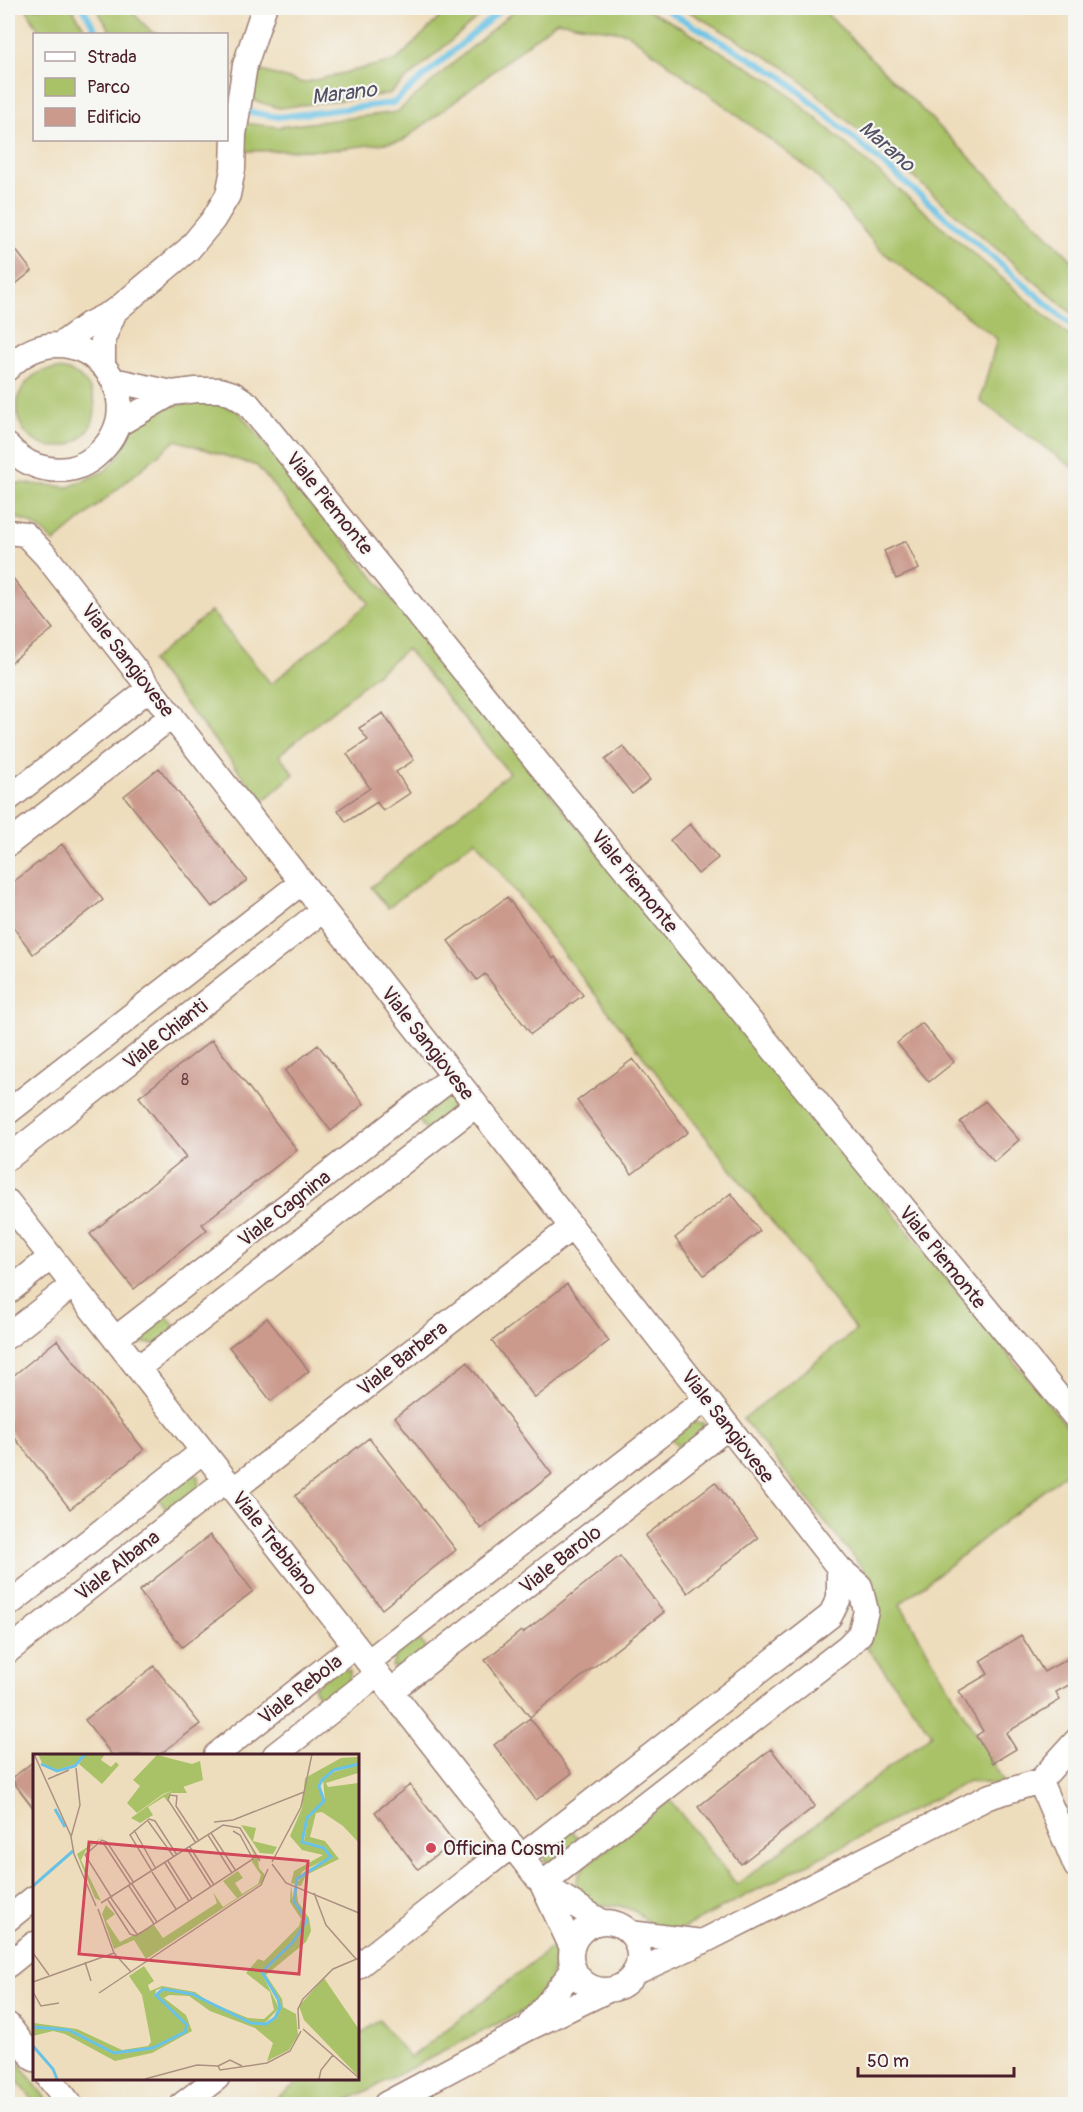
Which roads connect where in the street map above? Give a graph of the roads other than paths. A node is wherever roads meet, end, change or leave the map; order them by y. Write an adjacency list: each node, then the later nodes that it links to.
1 (264, 8): 2 (street)
2 (115, 311): 4 (street); 7 (street)
3 (8, 342): 5 (street)
4 (60, 345): 5 (street); 7 (street)
5 (36, 348): 6 (street)
6 (8, 368)
7 (108, 373): 8 (street, Viale Piemonte); 9 (street)
8 (172, 393): 9 (street, Viale Piemonte); 33 (street, Viale Piemonte)
9 (117, 425): 11 (street)
10 (8, 446): 11 (street)
11 (35, 467): 12 (street)
12 (8, 475)
13 (8, 532): 14 (street, Viale Sangiovese)
14 (150, 688): 15 (street, Viale Sangiovese); 16 (street)
15 (172, 716): 17 (street); 18 (street, Viale Sangiovese)
16 (8, 800)
17 (8, 844)
18 (302, 882): 19 (street, Viale Sangiovese); 22 (street, Viale Chianti)
19 (323, 910): 20 (street, Viale Sangiovese); 23 (street, Viale Chianti)
20 (454, 1076): 21 (street, Viale Sangiovese); 30 (street, Viale Cagnina)
21 (476, 1105): 25 (street, Viale Sangiovese); 31 (street, Viale Cagnina)
22 (8, 1112)
23 (8, 1158)
24 (8, 1202): 26 (street, Viale Trebbiano)
25 (572, 1227): 32 (street, Viale Sangiovese); 36 (street, Viale Barbera)
26 (51, 1257): 27 (street, Viale Trebbiano); 28 (street)
27 (73, 1285): 29 (street); 30 (street, Viale Trebbiano)
28 (8, 1292)
29 (8, 1336)
30 (115, 1339): 31 (street, Viale Trebbiano)
31 (138, 1368): 35 (street, Viale Trebbiano)
32 (706, 1399): 34 (street, Viale Sangiovese); 40 (street, Viale Barolo)
33 (1076, 1418)
34 (728, 1427): 37 (street, Viale Sangiovese); 40 (street, Viale Barolo)
35 (203, 1451): 36 (street, Viale Trebbiano); 38 (street, Viale Albana)
36 (230, 1485): 39 (street, Viale Albana); 40 (street, Viale Trebbiano)
37 (839, 1568): 45 (street); 47 (street, Viale Sangiovese)
38 (8, 1605)
39 (8, 1651)
40 (373, 1668): 42 (street, Viale Rebola); 43 (street, Viale Rebola); 45 (street, Viale Trebbiano)
41 (1076, 1741): 44 (street)
42 (218, 1754)
43 (276, 1754)
44 (1040, 1781): 46 (street); 52 (street)
45 (517, 1851): 47 (street, Viale Trebbiano); 56 (street)
46 (1076, 1866)
47 (542, 1884): 50 (street, Viale Trebbiano); 54 (street, Viale Trebbiano)
48 (33, 1899): 49 (street)
49 (8, 1919)
50 (602, 1922): 51 (street); 54 (street)
51 (630, 1933): 52 (street); 57 (street)
52 (702, 1942): 57 (street)
53 (33, 1945): 55 (street)
54 (573, 1959): 58 (street); 60 (street)
55 (8, 1965)
56 (358, 1966)
57 (634, 1973): 58 (street)
58 (608, 1990): 60 (street)
59 (8, 2025): 61 (street)
60 (528, 2029): 66 (street)
61 (33, 2058)
62 (50, 2079): 64 (street)
63 (216, 2079): 65 (street)
64 (70, 2104)
65 (183, 2104)
66 (386, 2104)

